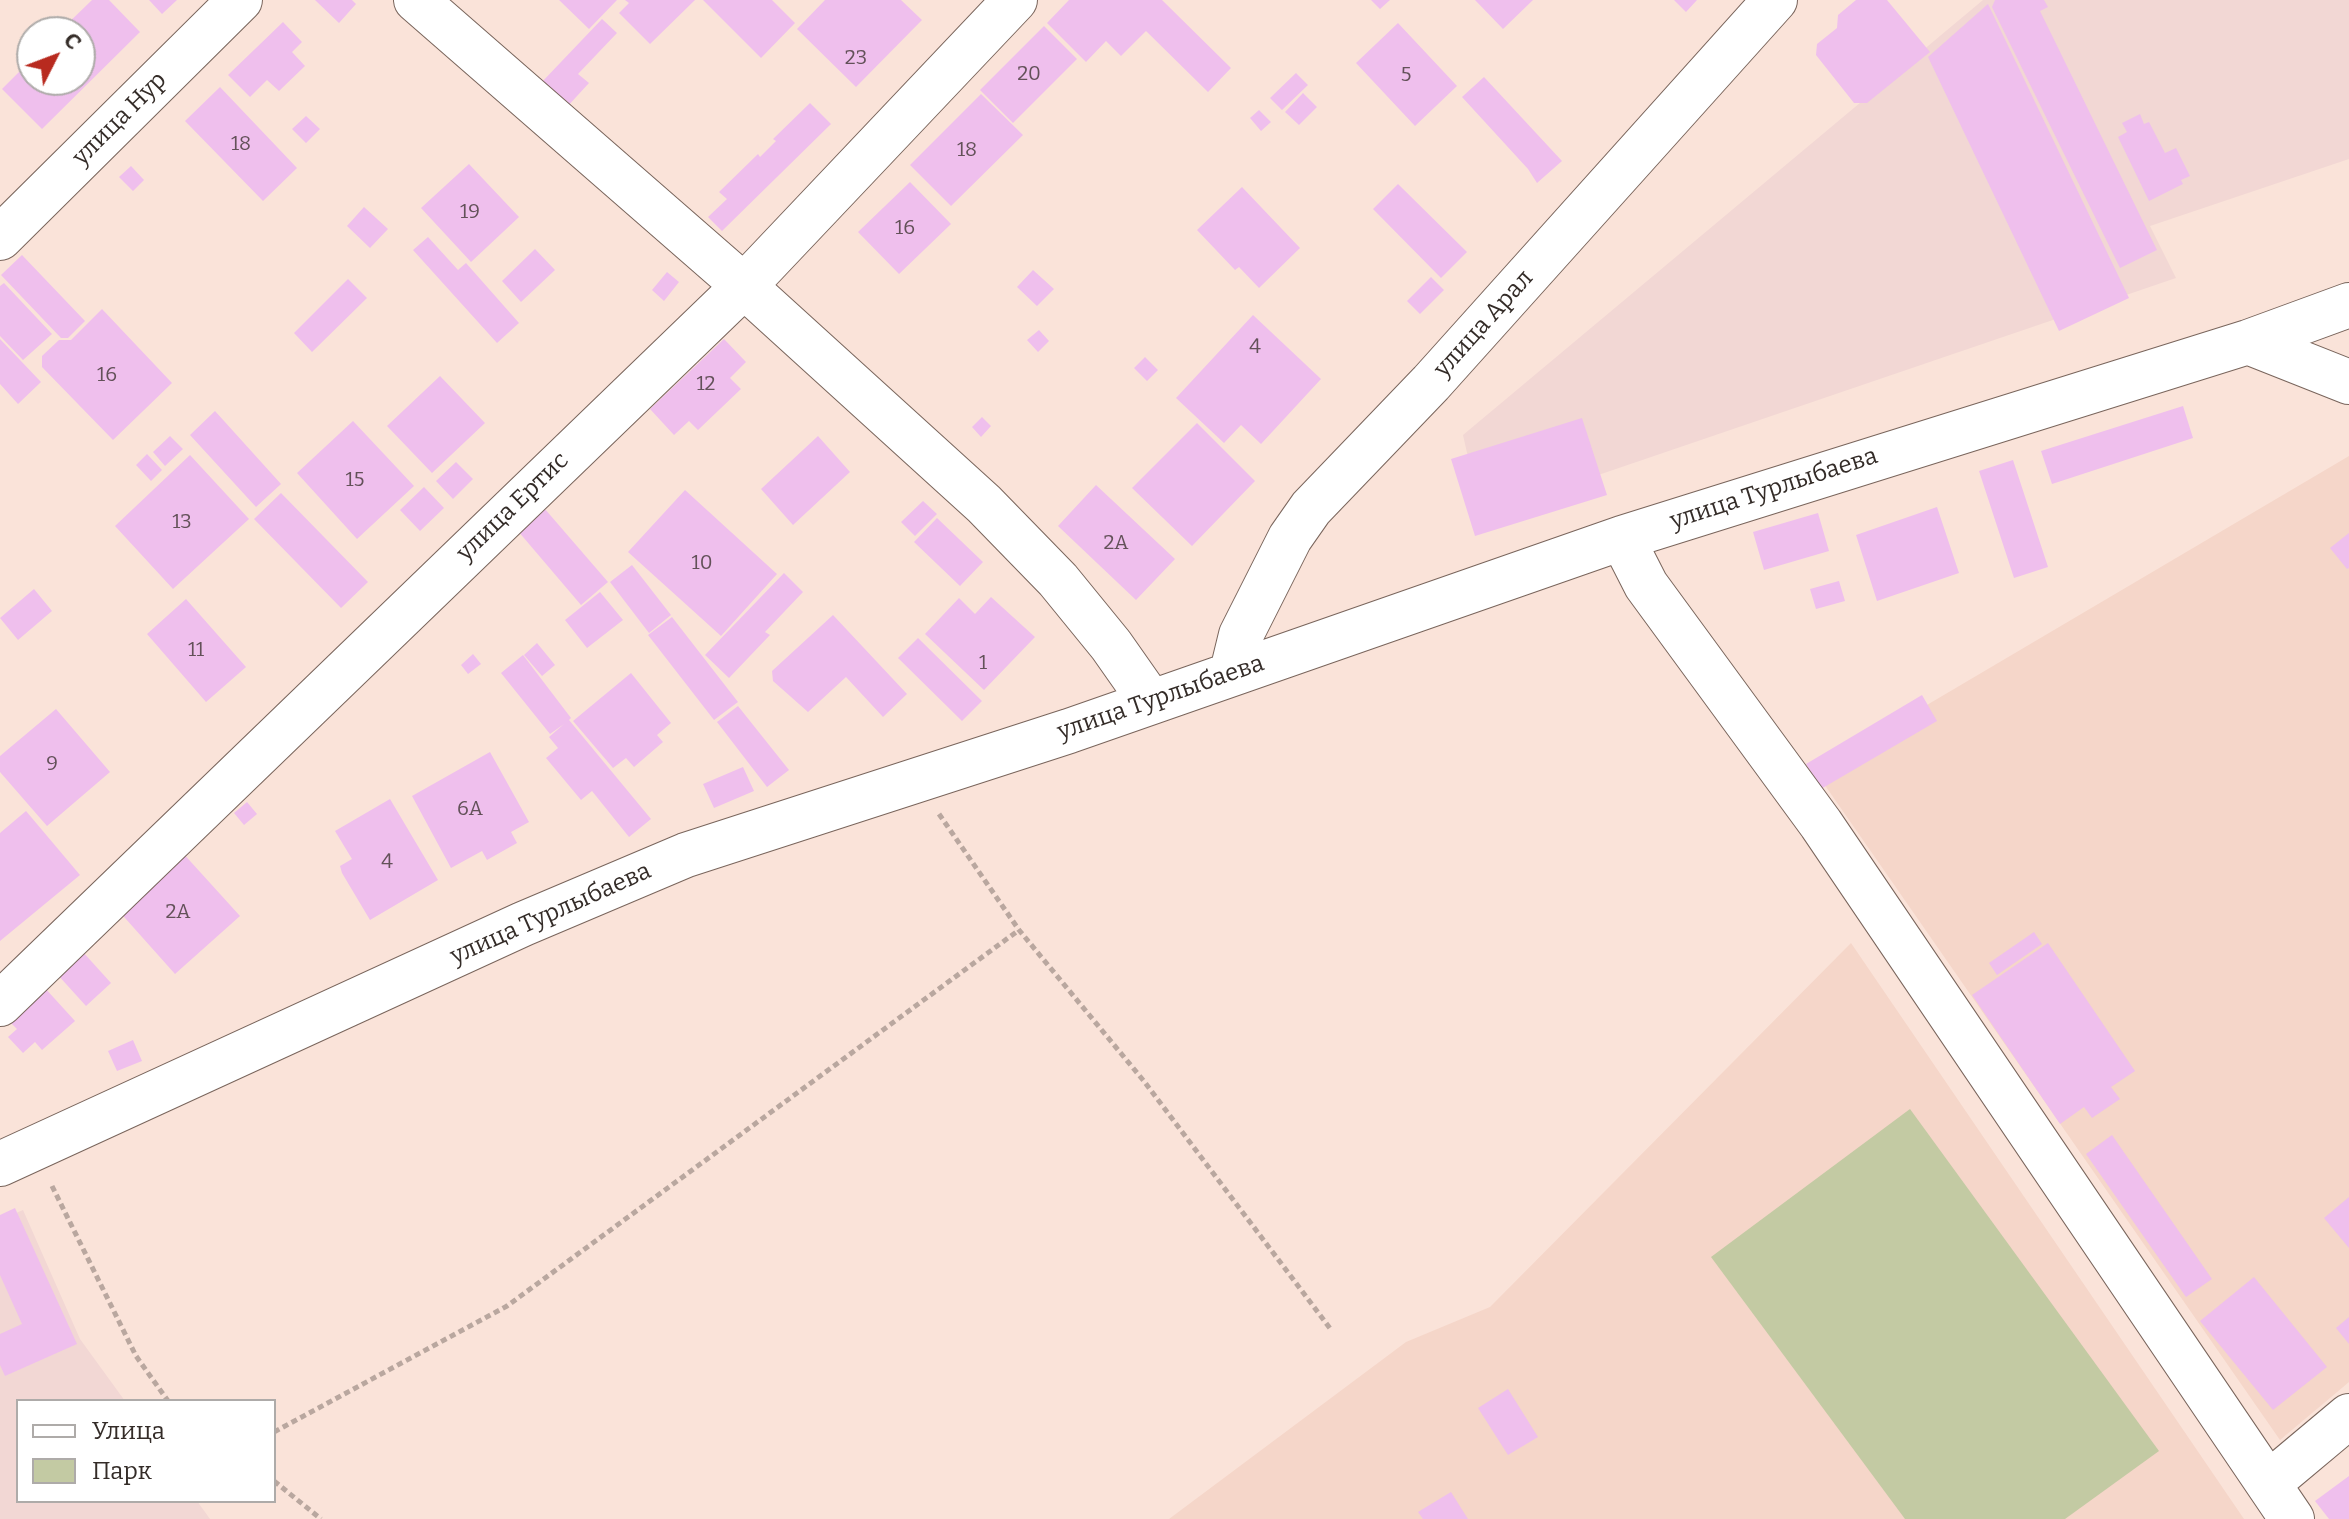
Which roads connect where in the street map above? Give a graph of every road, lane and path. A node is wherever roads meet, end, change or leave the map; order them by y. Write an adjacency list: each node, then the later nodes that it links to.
1 (240, 0): 5 (street, улица Нур)
2 (416, 0): 6 (street)
3 (1015, 0): 6 (street, улица Ертис)
4 (1775, 0): 11 (street, улица Арал)
5 (0, 238)
6 (744, 286): 12 (street); 15 (street, улица Ертис)
7 (2349, 305): 8 (street, улица Турлыбаева)
8 (2248, 342): 9 (street); 10 (street, улица Турлыбаева)
9 (2349, 382)
10 (1622, 538): 11 (street, улица Турлыбаева); 22 (street)
11 (1232, 672): 12 (street, улица Турлыбаева)
12 (1151, 702): 13 (street, улица Турлыбаева)
13 (917, 780): 14 (path); 16 (street, улица Турлыбаева)
14 (1019, 930): 17 (path); 20 (path)
15 (0, 1004)
16 (17, 1157): 18 (path)
17 (1332, 1331)
18 (167, 1399)
19 (2349, 1416): 22 (street)
20 (276, 1431)
21 (276, 1483): 23 (path)
22 (2281, 1501)
23 (321, 1519)

